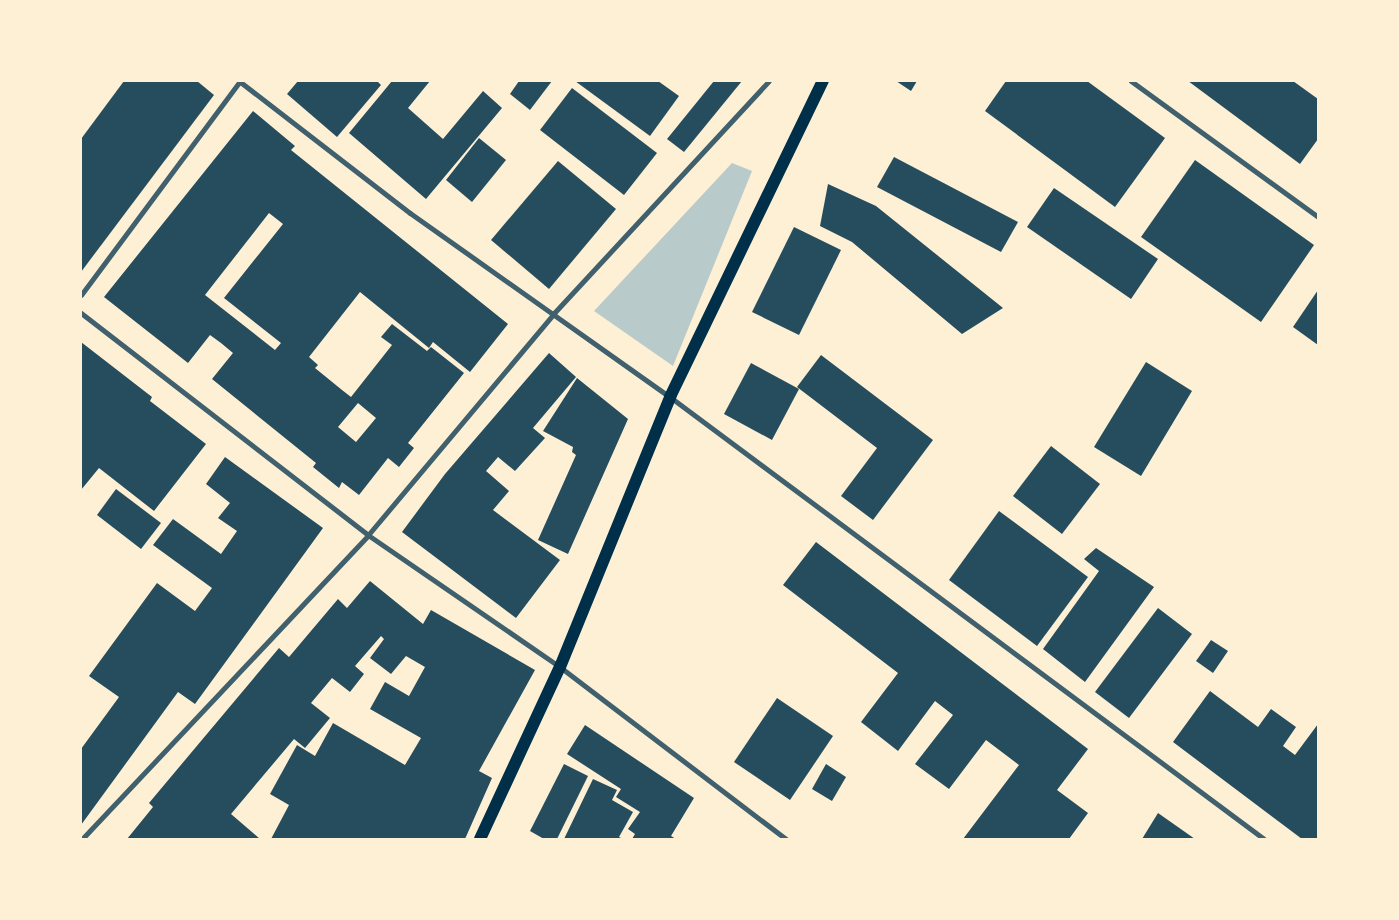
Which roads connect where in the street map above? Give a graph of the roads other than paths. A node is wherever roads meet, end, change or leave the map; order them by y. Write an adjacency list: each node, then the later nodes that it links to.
1 (239, 81): 6 (street); 8 (street)
2 (769, 81): 8 (street)
3 (823, 81): 9 (main road)
4 (1132, 81): 5 (street)
5 (1318, 217)
6 (81, 295)
7 (81, 313): 10 (street)
8 (554, 313): 9 (street); 10 (street)
9 (670, 397): 11 (main road); 15 (street)
10 (368, 535): 11 (street); 12 (street)
11 (560, 667): 13 (main road); 14 (street)
12 (82, 839)
13 (480, 839)
14 (786, 839)
15 (1264, 839)

